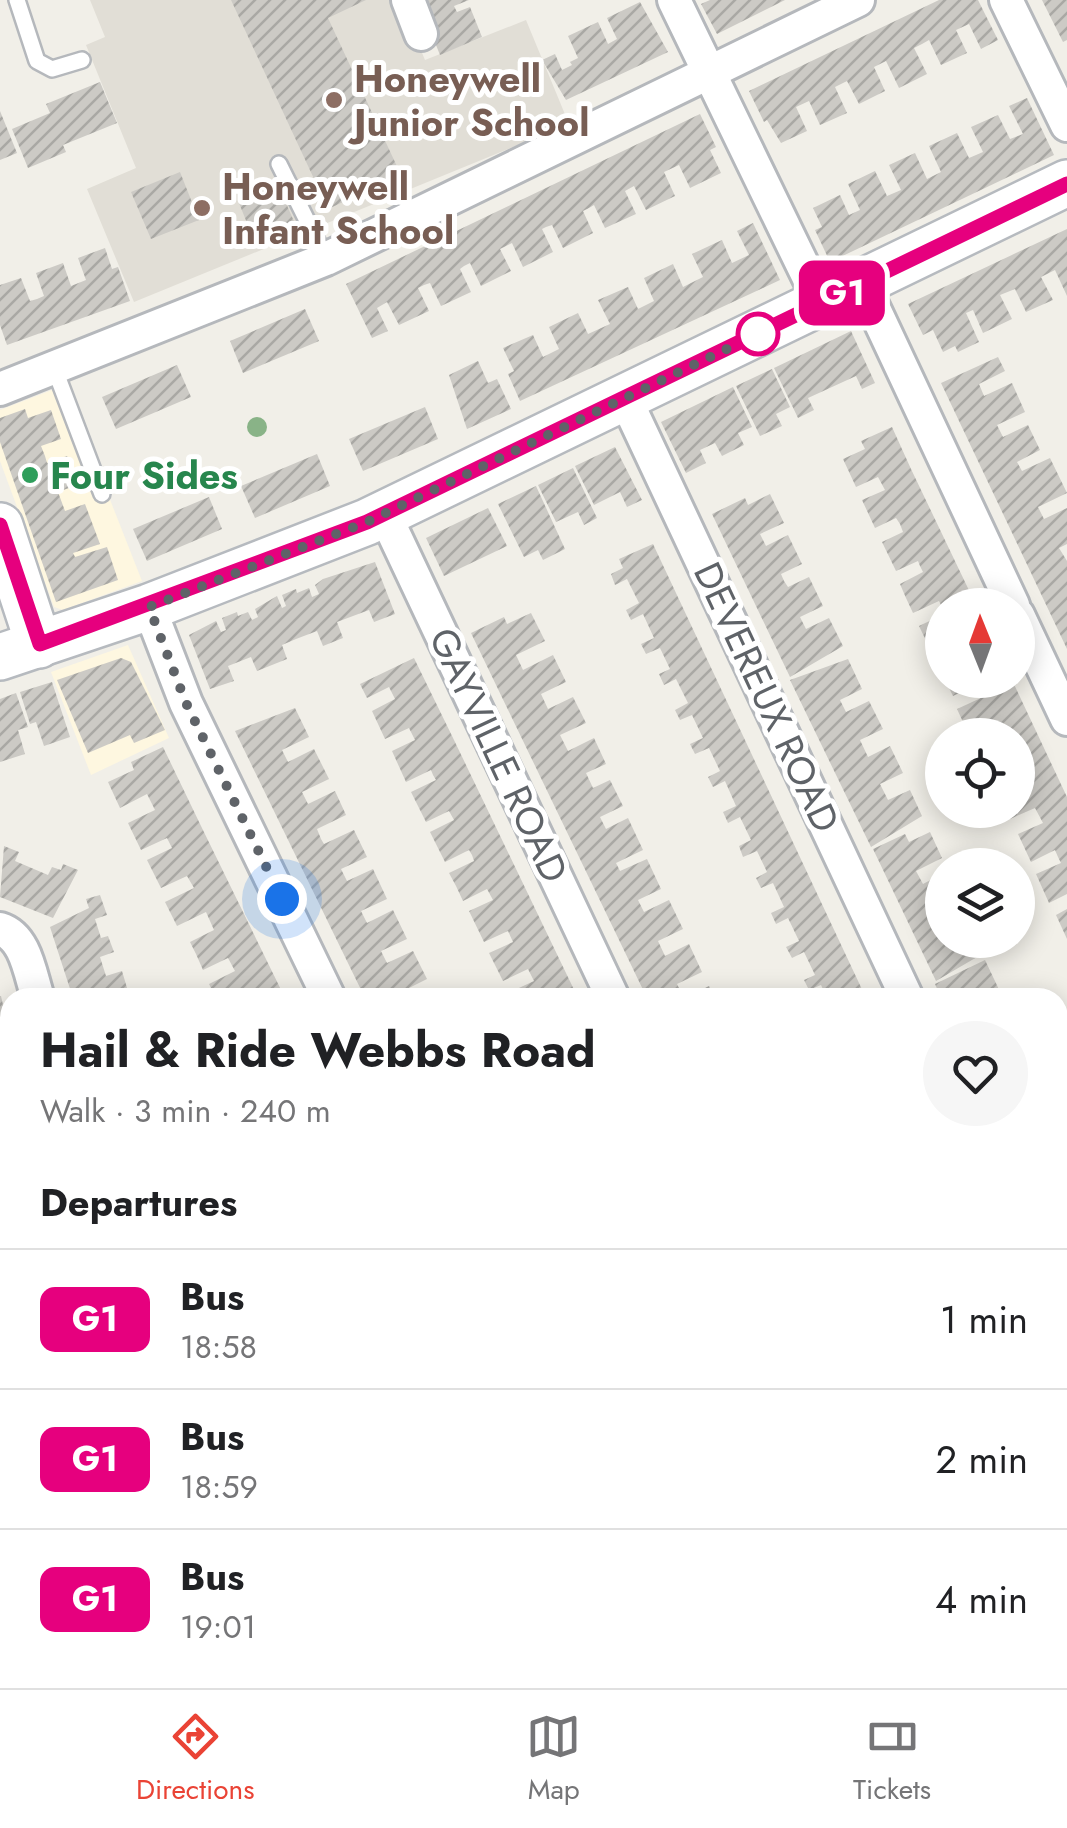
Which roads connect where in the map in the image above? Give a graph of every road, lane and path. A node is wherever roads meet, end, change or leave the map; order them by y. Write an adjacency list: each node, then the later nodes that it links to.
1 (18, 0): 7 (lane)
2 (408, 0): 6 (street)
3 (674, 0): 8 (street)
4 (858, 0): 8 (street)
5 (1006, 0): 9 (street)
6 (421, 34)
7 (82, 60)
8 (709, 73): 12 (street); 14 (street)
9 (1067, 125)
10 (279, 164): 12 (lane)
11 (1067, 184): 13 (street)
12 (326, 259): 15 (street)
13 (862, 284): 14 (street); 21 (street)
14 (820, 303): 17 (street)
15 (55, 370): 16 (street); 18 (lane)
16 (0, 389)
17 (625, 398): 19 (street); 30 (street, DEVEREUX ROAD)
18 (102, 494)
19 (384, 514): 22 (street); 29 (street, GAYVILLE ROAD)
20 (0, 526): 23 (street)
21 (1005, 588)
22 (149, 607): 23 (street); 28 (street)
23 (20, 651)
24 (1035, 651): 25 (street)
25 (1067, 718)
26 (6, 930): 27 (street)
27 (35, 988)
28 (324, 988)
29 (608, 988)
30 (902, 988)

